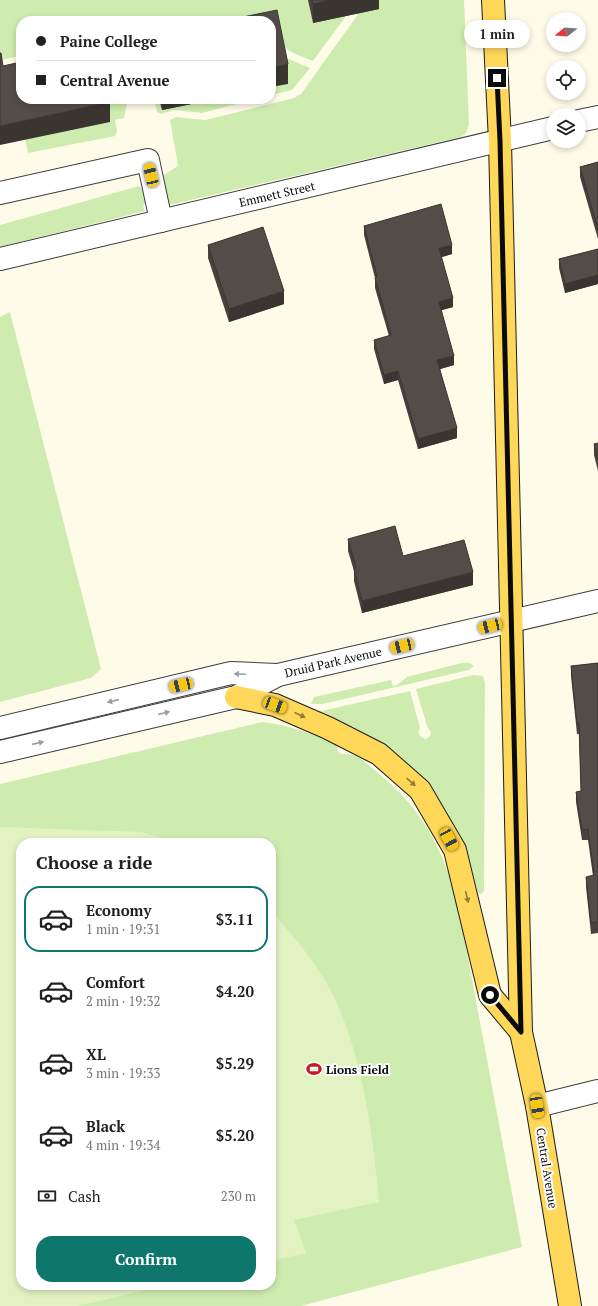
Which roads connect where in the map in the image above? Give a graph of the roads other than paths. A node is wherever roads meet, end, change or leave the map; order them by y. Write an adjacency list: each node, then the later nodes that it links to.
1 (493, 0): 5 (main road, Central Avenue)
2 (598, 117): 3 (street)
3 (586, 120)
4 (546, 130): 5 (street, Emmett Street)
5 (500, 141): 7 (street, Emmett Street); 10 (main road, Central Avenue)
6 (0, 193): 7 (street)
7 (161, 221): 8 (street, Emmett Street)
8 (0, 259)
9 (598, 601): 10 (street, Druid Park Avenue)
10 (512, 621): 11 (street, Druid Park Avenue); 15 (main road, Central Avenue)
11 (278, 675): 12 (street, Druid Park Avenue); 13 (street, Druid Park Avenue, one-way to 13)
12 (236, 696): 14 (street, Druid Park Avenue, one-way to 12); 15 (main road, one-way to 15)
13 (0, 728)
14 (0, 752)
15 (521, 1032): 17 (main road, Central Avenue)
16 (598, 1090): 17 (street)
17 (537, 1106): 18 (main road, Central Avenue)
18 (570, 1306)

